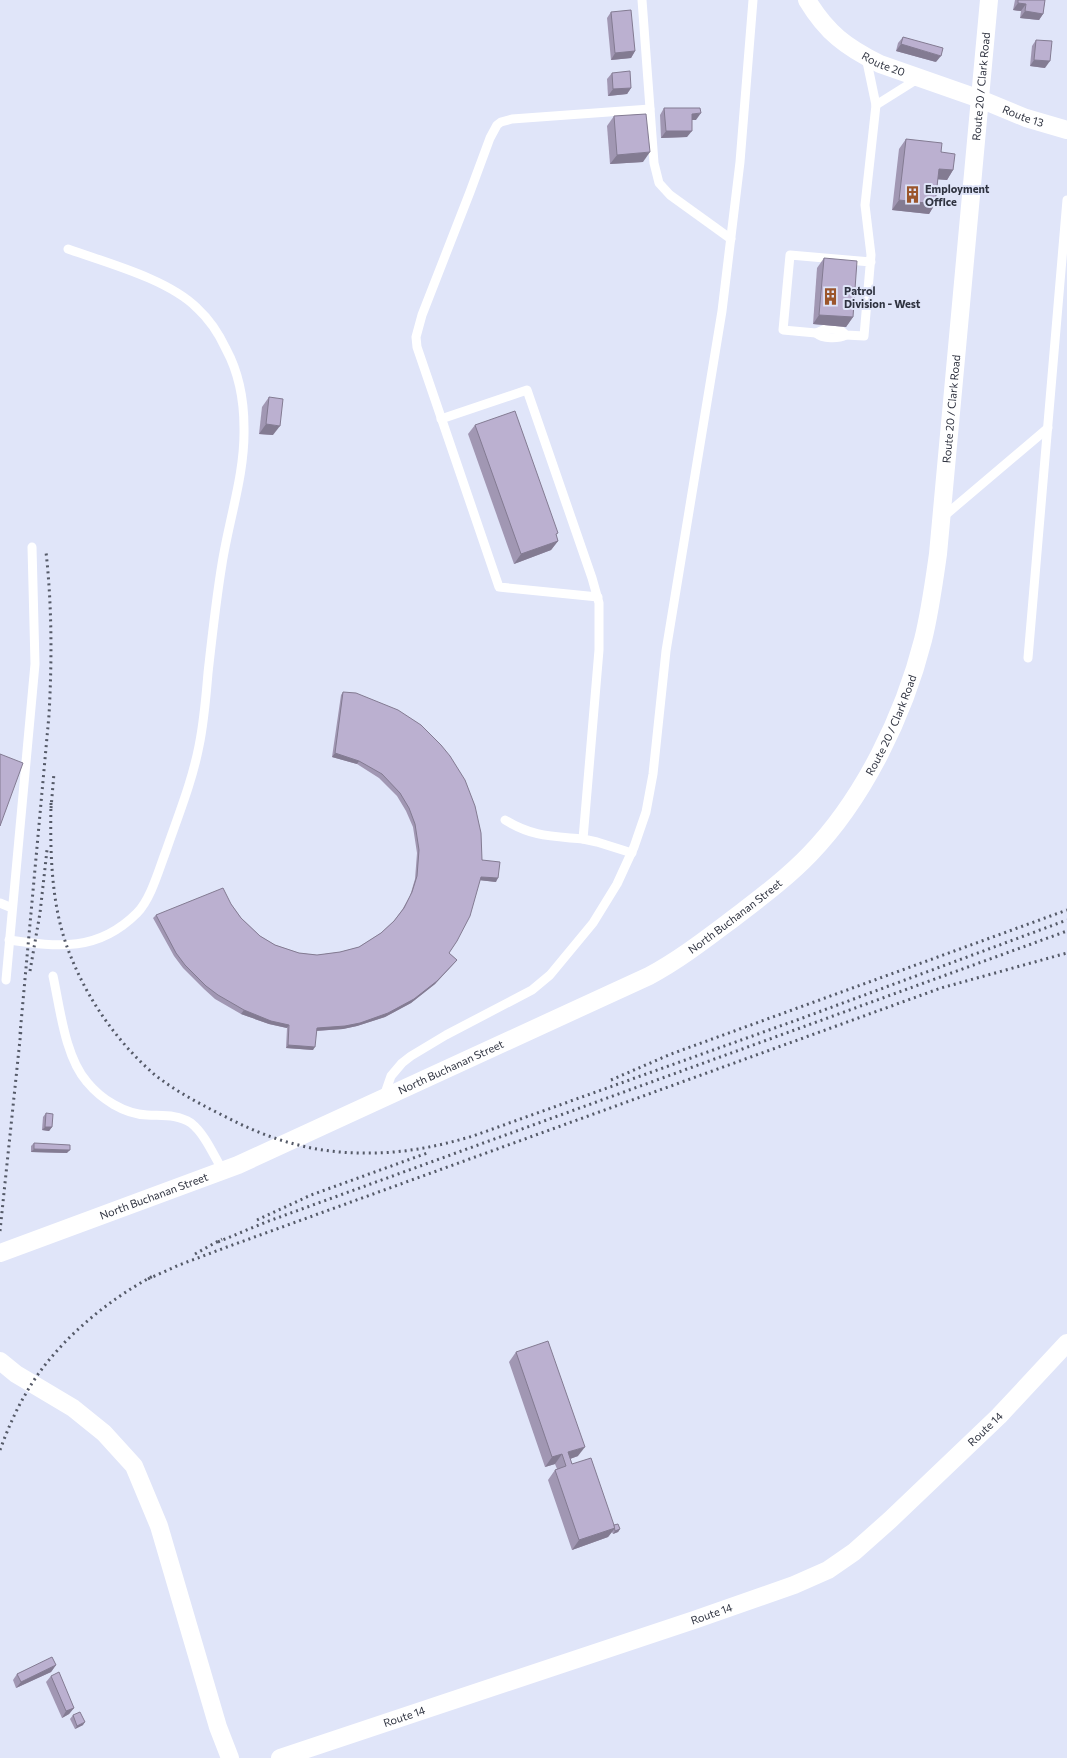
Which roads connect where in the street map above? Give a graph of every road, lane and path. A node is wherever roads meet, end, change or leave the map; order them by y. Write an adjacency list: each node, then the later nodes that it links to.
1 (642, 0): 9 (lane)
2 (753, 0): 12 (lane)
3 (807, 0): 5 (street, Route 20)
4 (989, 0): 7 (street, Route 20 / Clark Road)
5 (866, 57): 6 (street, Route 20); 8 (lane)
6 (919, 78): 7 (street, Route 20); 8 (lane)
7 (980, 99): 10 (street, Route 13); 17 (street, Route 20 / Clark Road)
8 (876, 104): 14 (lane)
9 (650, 109): 12 (lane); 15 (lane)
10 (1067, 130)
11 (1067, 200): 16 (lane)
12 (731, 239): 24 (lane)
13 (68, 249): 27 (lane)
14 (871, 262): 14 (lane)
15 (441, 419): 19 (lane); 19 (lane)
16 (1048, 428): 17 (lane); 20 (lane)
17 (942, 518): 21 (street, Route 20 / Clark Road)
18 (32, 548): 26 (lane)
19 (598, 598): 23 (lane)
20 (1028, 658)
21 (851, 802): 30 (street, North Buchanan Street)
22 (505, 820): 23 (lane)
23 (583, 839): 24 (lane)
24 (632, 853): 30 (lane)
25 (0, 903): 26 (lane)
26 (12, 908): 27 (lane)
27 (9, 940): 29 (lane)
28 (53, 976): 31 (lane)
29 (6, 980)
30 (383, 1099): 31 (street, North Buchanan Street)
31 (223, 1171): 32 (street, North Buchanan Street)
32 (0, 1253)
33 (1067, 1343): 36 (street, Route 14)
34 (0, 1361): 35 (street)
35 (230, 1758)
36 (280, 1758)

